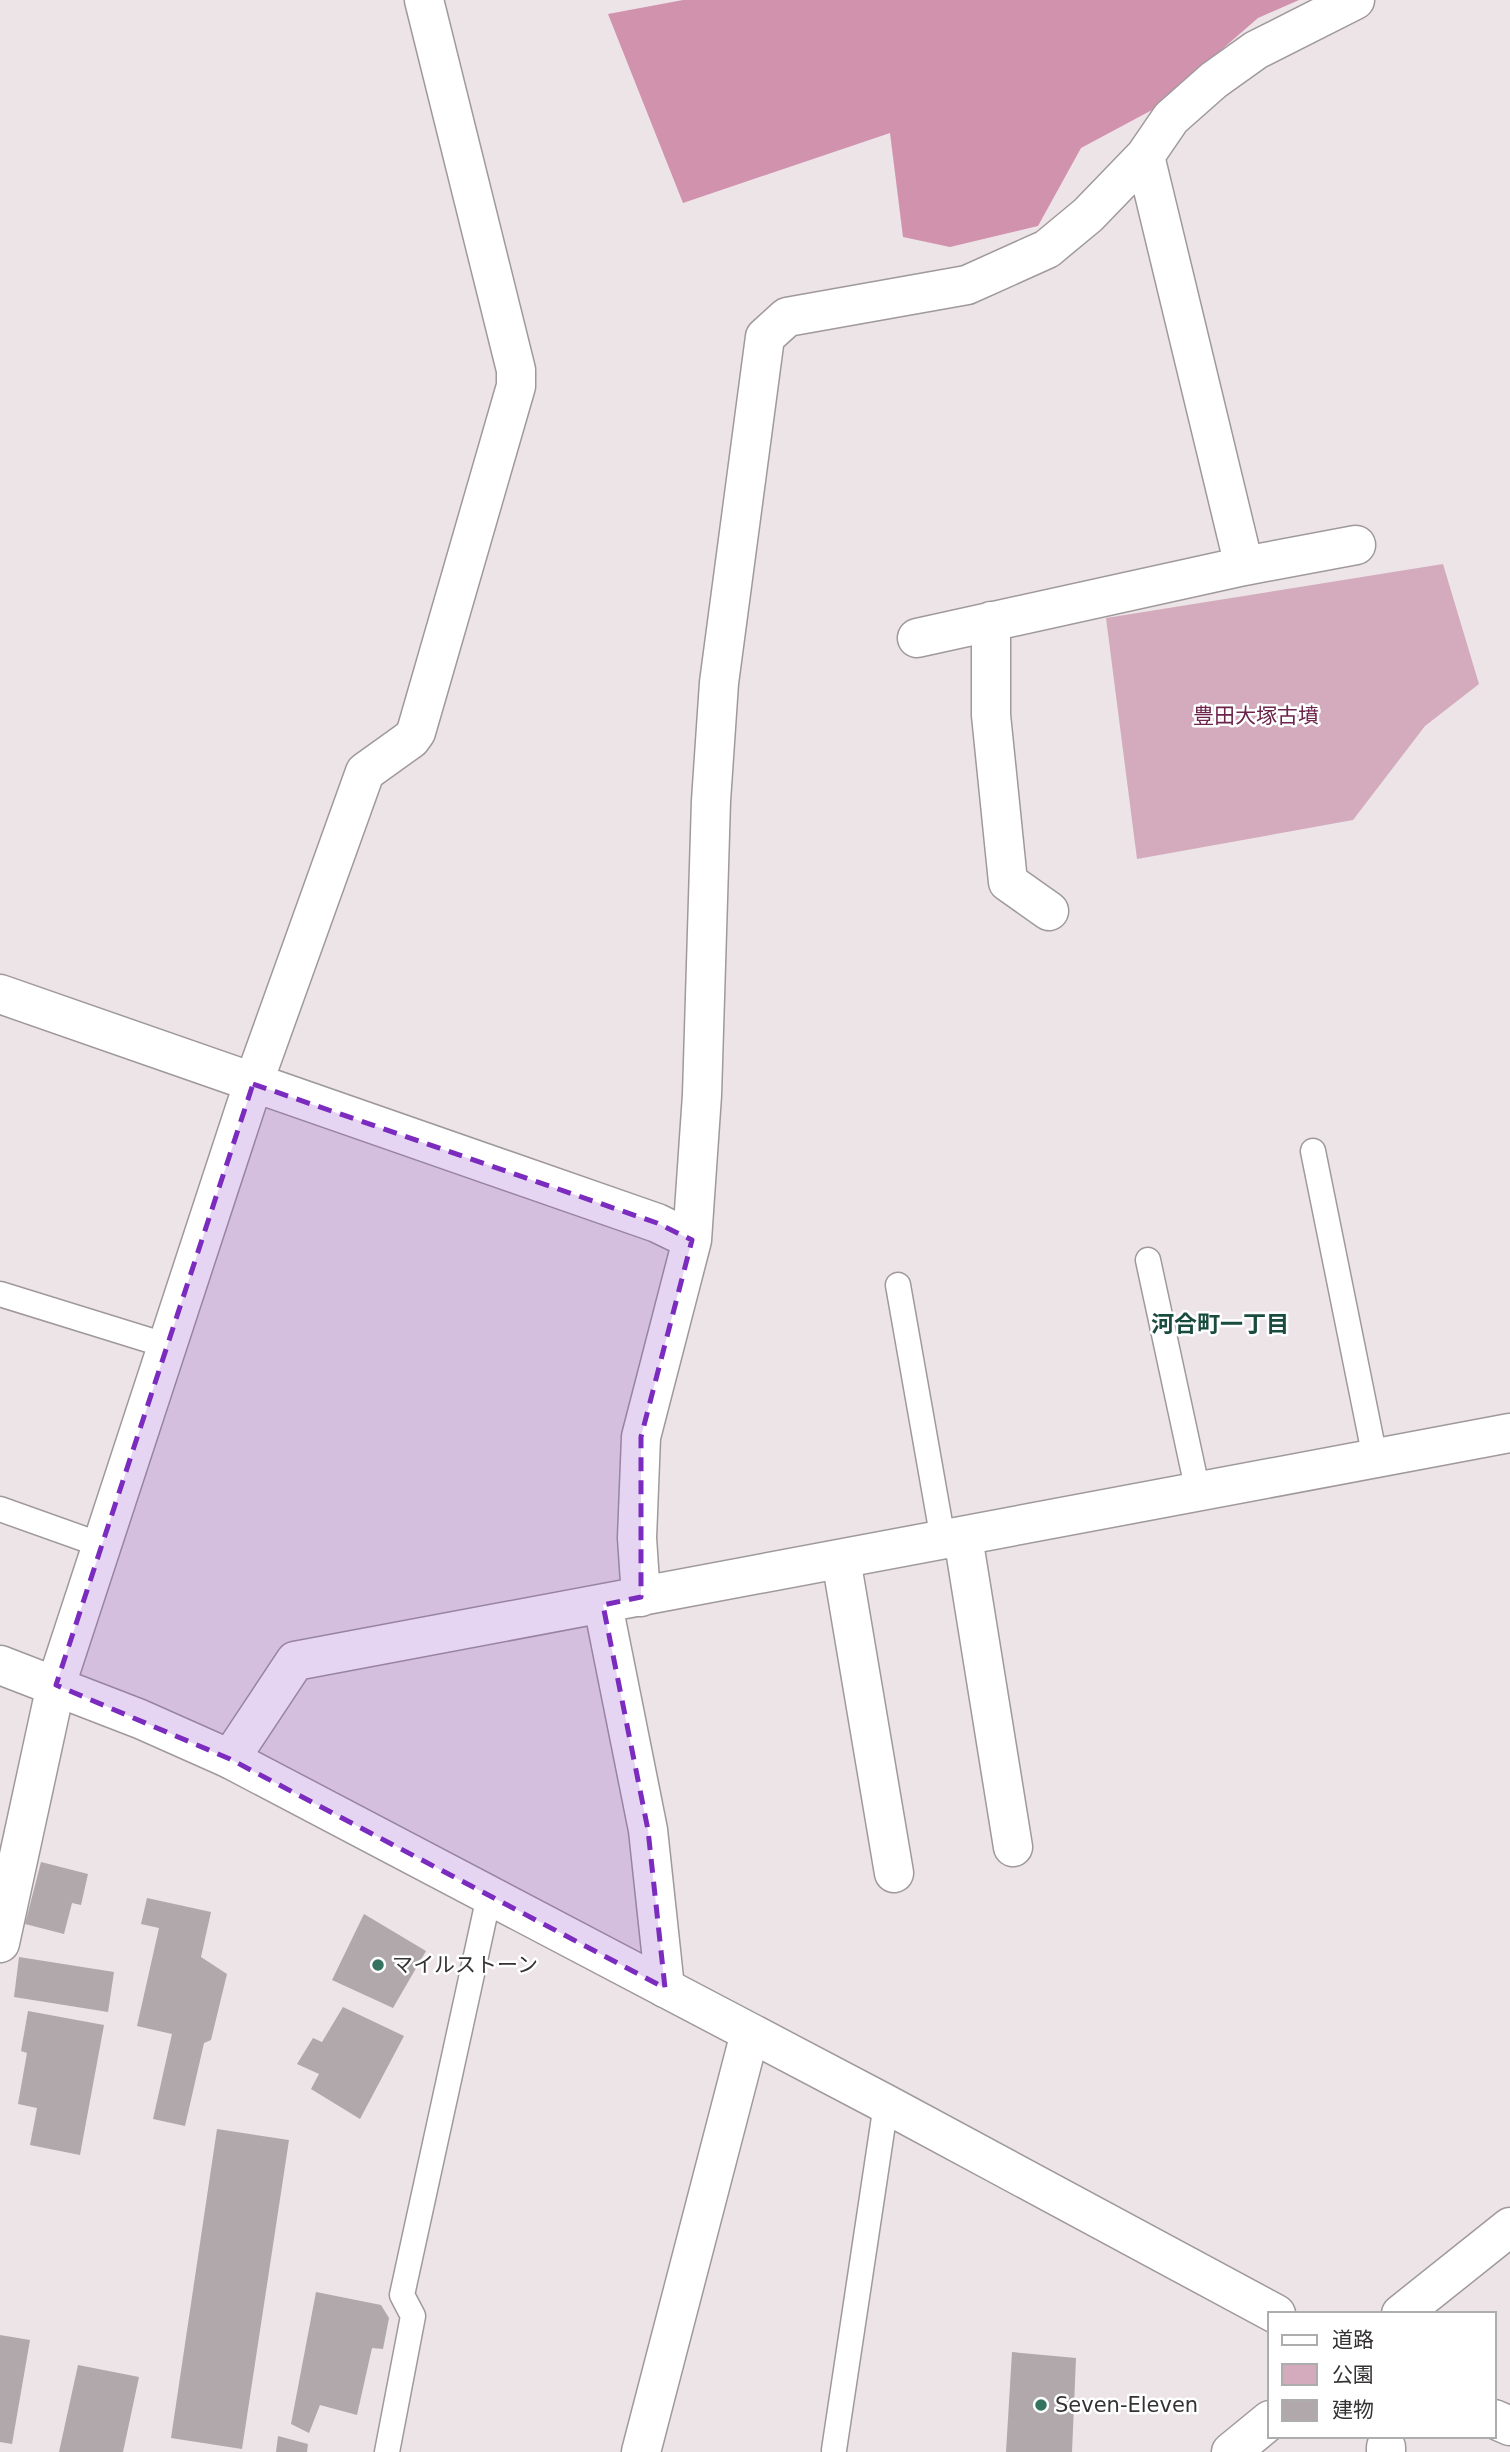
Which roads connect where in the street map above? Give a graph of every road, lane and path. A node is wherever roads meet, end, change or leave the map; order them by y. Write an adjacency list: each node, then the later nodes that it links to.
1 (424, 0): 10 (street)
2 (1355, 0): 3 (street)
3 (1145, 156): 5 (street); 12 (street)
4 (1356, 545): 5 (street)
5 (1244, 566): 6 (street)
6 (991, 621): 7 (street); 8 (street)
7 (918, 638)
8 (1049, 911)
9 (0, 994): 10 (street)
10 (253, 1084): 12 (street); 16 (street)
11 (1313, 1151): 18 (lane)
12 (692, 1240): 24 (street)
13 (1148, 1260): 19 (lane)
14 (898, 1285): 21 (lane)
15 (0, 1294): 16 (lane)
16 (168, 1346): 22 (street)
17 (1510, 1433): 18 (street)
18 (1375, 1458): 19 (street)
19 (1198, 1492): 21 (street)
20 (0, 1509): 22 (lane)
21 (953, 1538): 23 (street); 29 (street)
22 (101, 1545): 27 (street)
23 (841, 1559): 24 (street); 30 (street)
24 (640, 1597): 25 (street)
25 (603, 1605): 28 (street); 33 (street)
26 (0, 1665): 27 (street)
27 (56, 1685): 28 (street); 32 (street)
28 (230, 1759): 31 (street)
29 (1013, 1847)
30 (894, 1873)
31 (489, 1896): 33 (street); 41 (lane)
32 (0, 1943)
33 (665, 1988): 34 (street)
34 (750, 2033): 35 (street); 42 (street)
35 (886, 2104): 37 (street); 40 (lane)
36 (1510, 2227): 38 (street)
37 (1272, 2312)
38 (1404, 2312)
39 (1268, 2422): 43 (street)
40 (834, 2450)
41 (387, 2452)
42 (641, 2452)
43 (1231, 2452)

